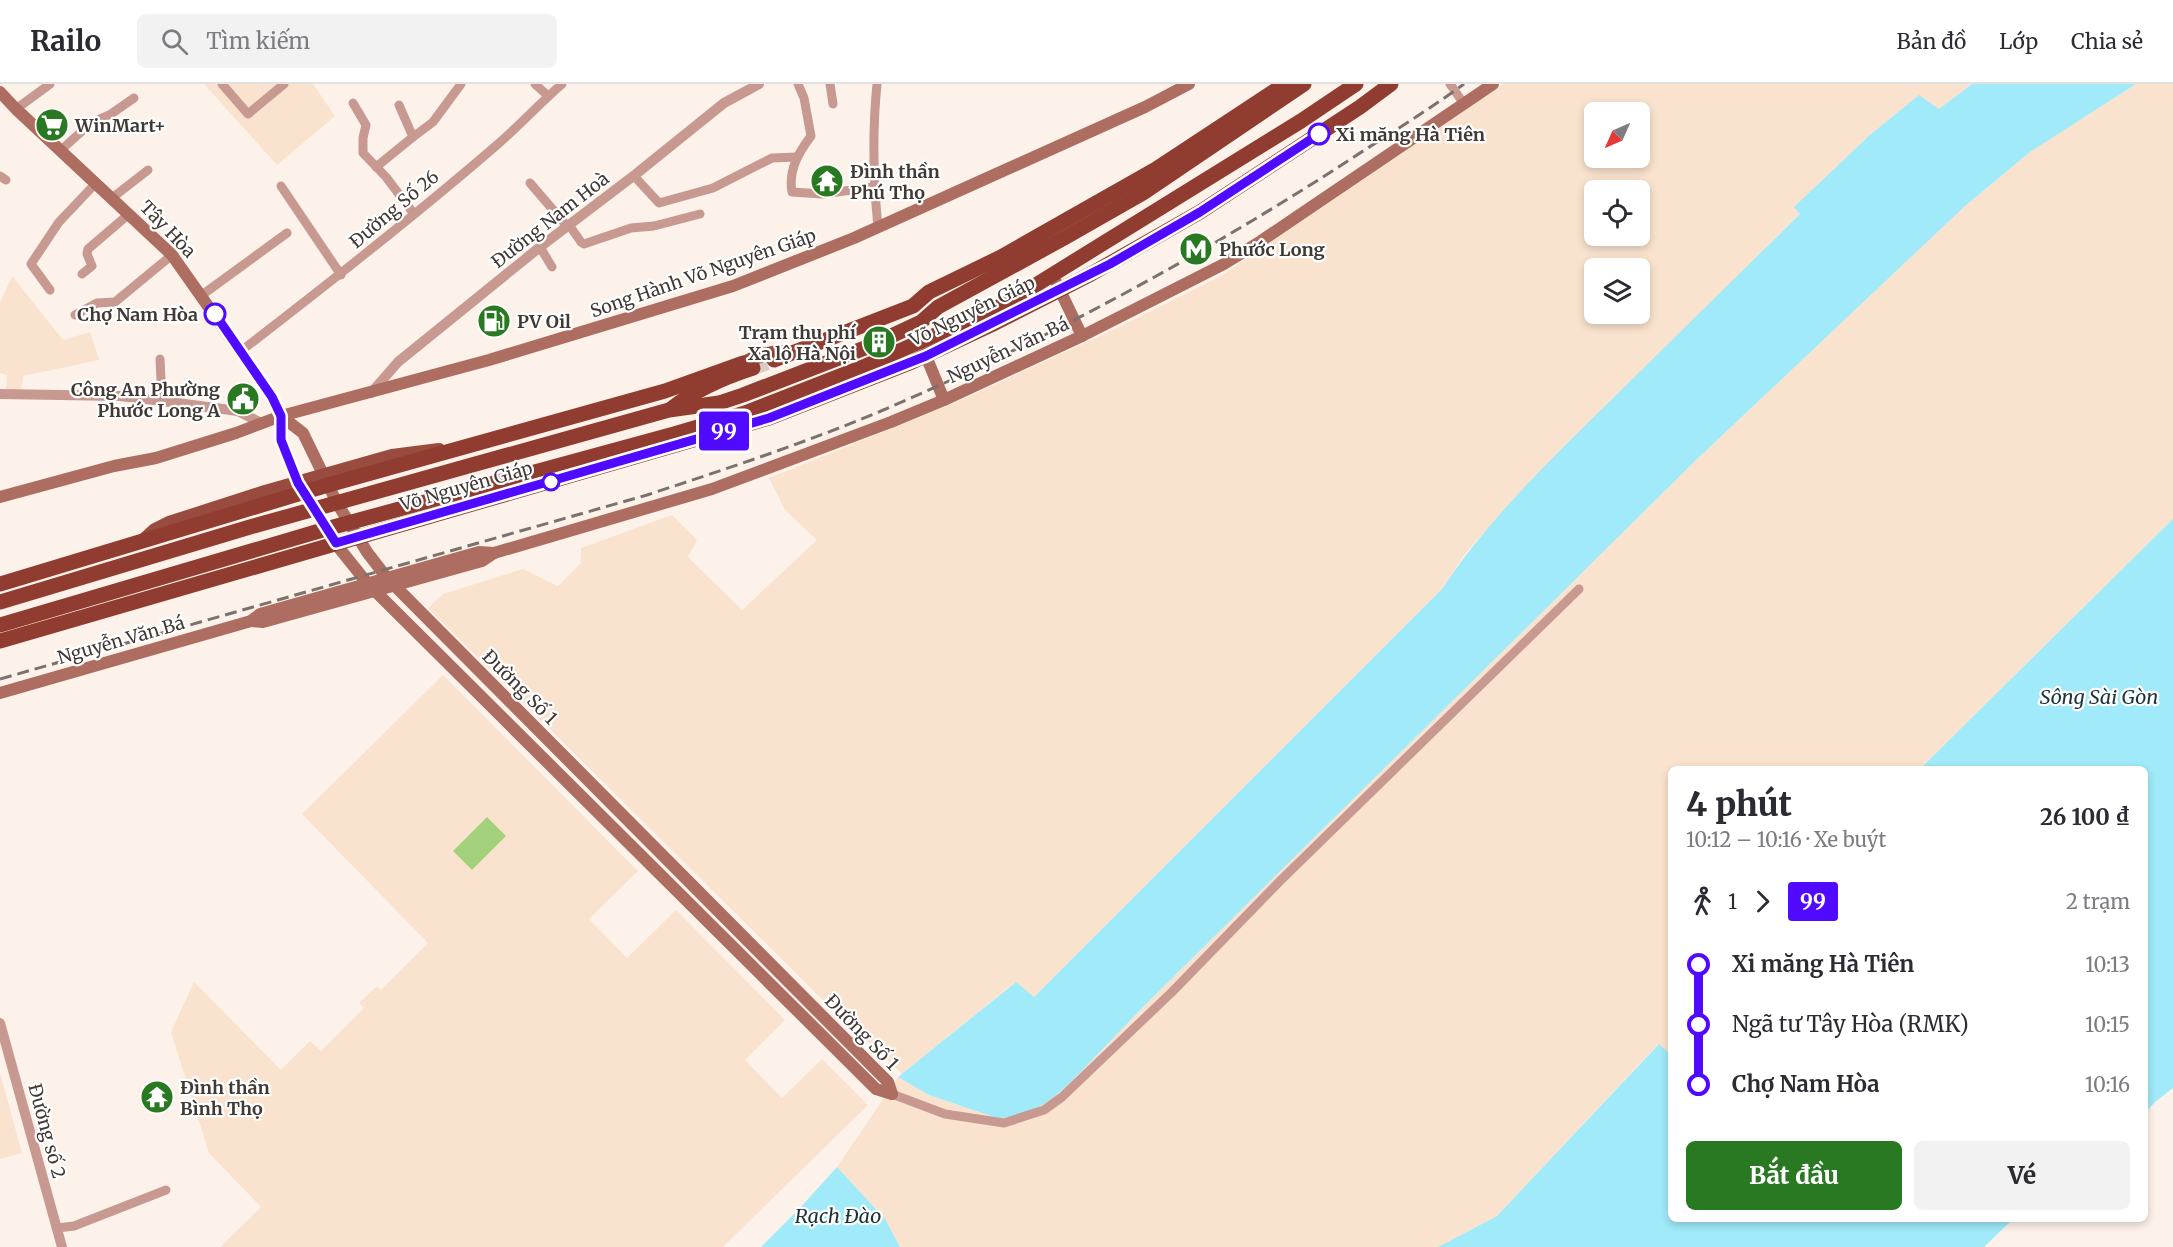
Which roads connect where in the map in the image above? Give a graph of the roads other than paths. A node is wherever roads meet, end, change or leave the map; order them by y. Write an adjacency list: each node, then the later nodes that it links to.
1 (50, 84): 26 (street)
2 (222, 84): 3 (street)
3 (284, 84)
4 (461, 84): 28 (street)
5 (535, 84): 19 (street)
6 (562, 84): 19 (street, Đường Số 26)
7 (759, 84): 33 (street, Đường Nam Hoà)
8 (798, 84): 30 (street)
9 (830, 84): 22 (street)
10 (877, 84): 37 (street)
11 (1189, 84): 43 (main road, Song Hành Võ Nguyên Giáp)
12 (1285, 84): 56 (highway, Võ Nguyên Giáp)
13 (1304, 84): 57 (highway, Võ Nguyên Giáp)
14 (1356, 84): 27 (highway, Võ Nguyên Giáp)
15 (1391, 84): 25 (highway, Võ Nguyên Giáp)
16 (1450, 84): 23 (street)
17 (1493, 84): 23 (main road, Nguyễn Văn Bá)
18 (0, 92): 26 (main road, Tây Hòa)
19 (548, 96): 40 (street, Đường Số 26)
20 (134, 98): 29 (street)
21 (353, 103): 31 (street)
22 (833, 104)
23 (1464, 104): 60 (main road, Nguyễn Văn Bá)
24 (399, 105): 28 (street)
25 (1360, 107): 27 (highway); 50 (highway, Võ Nguyên Giáp)
26 (16, 109): 29 (main road, Tây Hòa)
27 (1301, 121): 51 (highway, Võ Nguyên Giáp)
28 (413, 137): 31 (street)
29 (61, 150): 34 (main road, Tây Hòa)
30 (797, 157): 33 (street); 37 (street)
31 (376, 166): 40 (street)
32 (148, 170): 38 (street)
33 (634, 176): 42 (street, Đường Nam Hoà)
34 (96, 183): 38 (main road, Tây Hòa); 52 (street)
35 (530, 183): 42 (street)
36 (281, 186): 49 (street)
37 (874, 187): 43 (street)
38 (112, 198): 39 (main road, Tây Hòa)
39 (129, 214): 46 (main road, Tây Hòa); 48 (street)
40 (414, 214): 49 (street, Đường Số 26)
41 (700, 214): 42 (street)
42 (568, 226): 45 (street, Đường Nam Hoà)
43 (878, 227): 69 (main road, Song Hành Võ Nguyên Giáp)
44 (287, 233): 54 (street)
45 (540, 247): 47 (street); 69 (street, Đường Nam Hoà)
46 (172, 255): 54 (main road, Tây Hòa); 58 (street)
47 (552, 267)
48 (82, 274)
49 (341, 274): 63 (street, Đường Số 26)
50 (1091, 274): 51 (highway); 53 (highway, Võ Nguyên Giáp)
51 (1053, 275): 53 (main road); 55 (highway, Võ Nguyên Giáp)
52 (50, 290)
53 (1060, 290): 59 (highway, Võ Nguyên Giáp); 60 (main road)
54 (202, 295): 63 (main road, Tây Hòa)
55 (1005, 304): 59 (highway); 83 (highway, Võ Nguyên Giáp)
56 (913, 306): 57 (highway); 64 (highway, Võ Nguyên Giáp)
57 (938, 307): 61 (highway, Võ Nguyên Giáp)
58 (75, 315)
59 (991, 325): 65 (highway, Võ Nguyên Giáp)
60 (1082, 336): 71 (main road, Nguyễn Văn Bá)
61 (889, 337)
62 (870, 346): 73 (highway, Võ Nguyên Giáp)
63 (241, 351): 74 (main road, Tây Hòa)
64 (796, 352): 67 (highway, Võ Nguyên Giáp); 68 (main road, Võ Nguyên Giáp)
65 (926, 356): 71 (main road); 86 (highway, Võ Nguyên Giáp)
66 (160, 360): 72 (street)
67 (774, 360)
68 (744, 368): 73 (highway); 76 (highway, Võ Nguyên Giáp)
69 (370, 393): 74 (main road, Song Hành Võ Nguyên Giáp)
70 (0, 394): 72 (street)
71 (944, 400): 89 (main road, Nguyễn Văn Bá)
72 (162, 401): 75 (street)
73 (669, 410): 79 (highway, Võ Nguyên Giáp)
74 (281, 416): 75 (main road, Song Hành Võ Nguyên Giáp); 76 (main road, Tây Hòa); 77 (main road, Tây Hòa)
75 (261, 423): 78 (main road, Song Hành Võ Nguyên Giáp)
76 (326, 481): 77 (highway, Võ Nguyên Giáp); 79 (main road, Tây Hòa)
77 (301, 488): 80 (main road, Tây Hòa); 81 (highway); 82 (highway); 87 (main road)
78 (0, 498)
79 (337, 503): 80 (highway, Võ Nguyên Giáp); 83 (main road, Tây Hòa)
80 (313, 510): 81 (highway, Võ Nguyên Giáp); 85 (main road, Đường Số 1)
81 (291, 516): 84 (highway)
82 (214, 520): 84 (highway); 87 (highway)
83 (349, 523): 85 (highway, Võ Nguyên Giáp); 86 (main road, Tây Hòa)
84 (250, 527): 93 (highway)
85 (326, 530): 88 (main road, Đường Số 1); 94 (highway)
86 (358, 538): 88 (highway, Võ Nguyên Giáp); 89 (main road, Đường Số 1)
87 (142, 541): 90 (highway)
88 (336, 543): 91 (main road, Đường Số 1); 95 (highway)
89 (390, 582): 91 (main road, Nguyễn Văn Bá); 98 (main road, Đường Số 1)
90 (0, 584)
91 (372, 587): 96 (main road, Nguyễn Văn Bá); 98 (main road, Đường Số 1)
92 (1579, 589): 98 (street)
93 (0, 602)
94 (0, 625)
95 (0, 641)
96 (0, 693)
97 (0, 1023): 100 (street, Đường số 2)
98 (892, 1094)
99 (166, 1190): 100 (street)
100 (57, 1228): 101 (street, Đường số 2)
101 (62, 1247)

